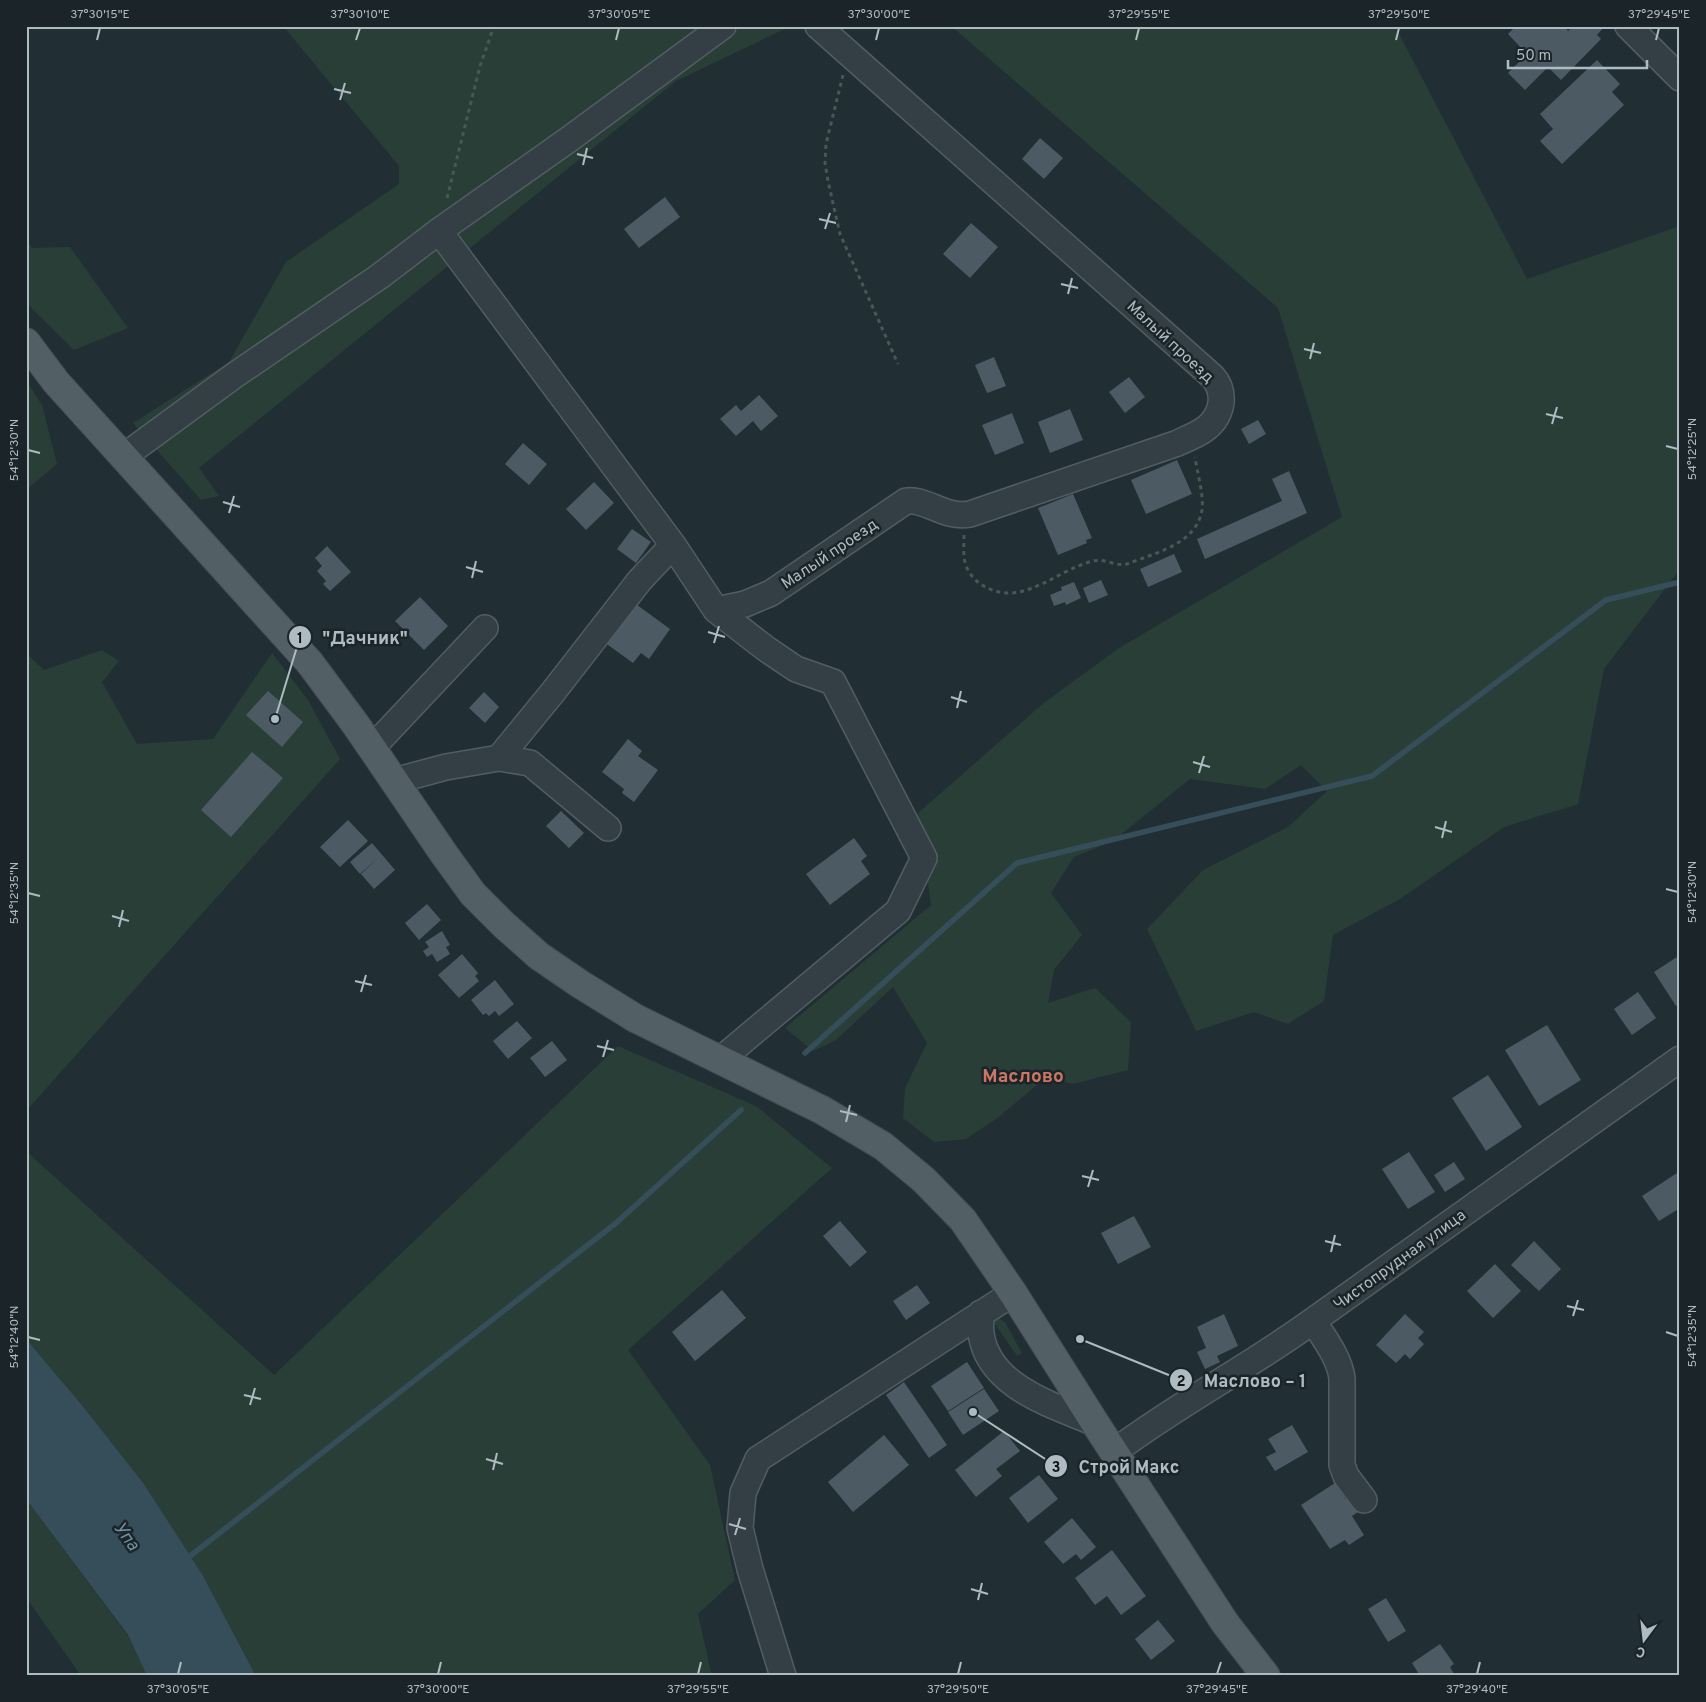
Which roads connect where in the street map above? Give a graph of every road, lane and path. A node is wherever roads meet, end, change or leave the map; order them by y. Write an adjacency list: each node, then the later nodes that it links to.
1 (494, 26): 7 (path)
2 (723, 26): 7 (street)
3 (818, 26): 5 (street, Малый проезд)
4 (1628, 26): 6 (street)
5 (849, 53): 9 (path); 10 (street, Малый проезд)
6 (1680, 78)
7 (439, 230): 11 (street); 13 (street)
8 (26, 342): 11 (main road)
9 (898, 364)
10 (1192, 436): 12 (street, Малый проезд); 12 (path)
11 (123, 457): 16 (main road)
12 (965, 515): 14 (street, Малый проезд)
13 (673, 545): 14 (street); 17 (street)
14 (716, 610): 21 (street)
15 (486, 628): 16 (street)
16 (372, 748): 18 (main road)
17 (499, 758): 18 (street); 19 (street)
18 (394, 781): 21 (main road)
19 (608, 828)
20 (1680, 1059): 24 (street, Чистопрудная улица)
21 (720, 1060): 22 (main road)
22 (1013, 1293): 23 (street); 25 (main road)
23 (981, 1314): 25 (street); 28 (street)
24 (1313, 1321): 26 (street, Чистопрудная улица); 27 (street)
25 (1095, 1423): 26 (main road)
26 (1114, 1452): 29 (main road)
27 (1364, 1500)
28 (783, 1676)
29 (1266, 1676)

